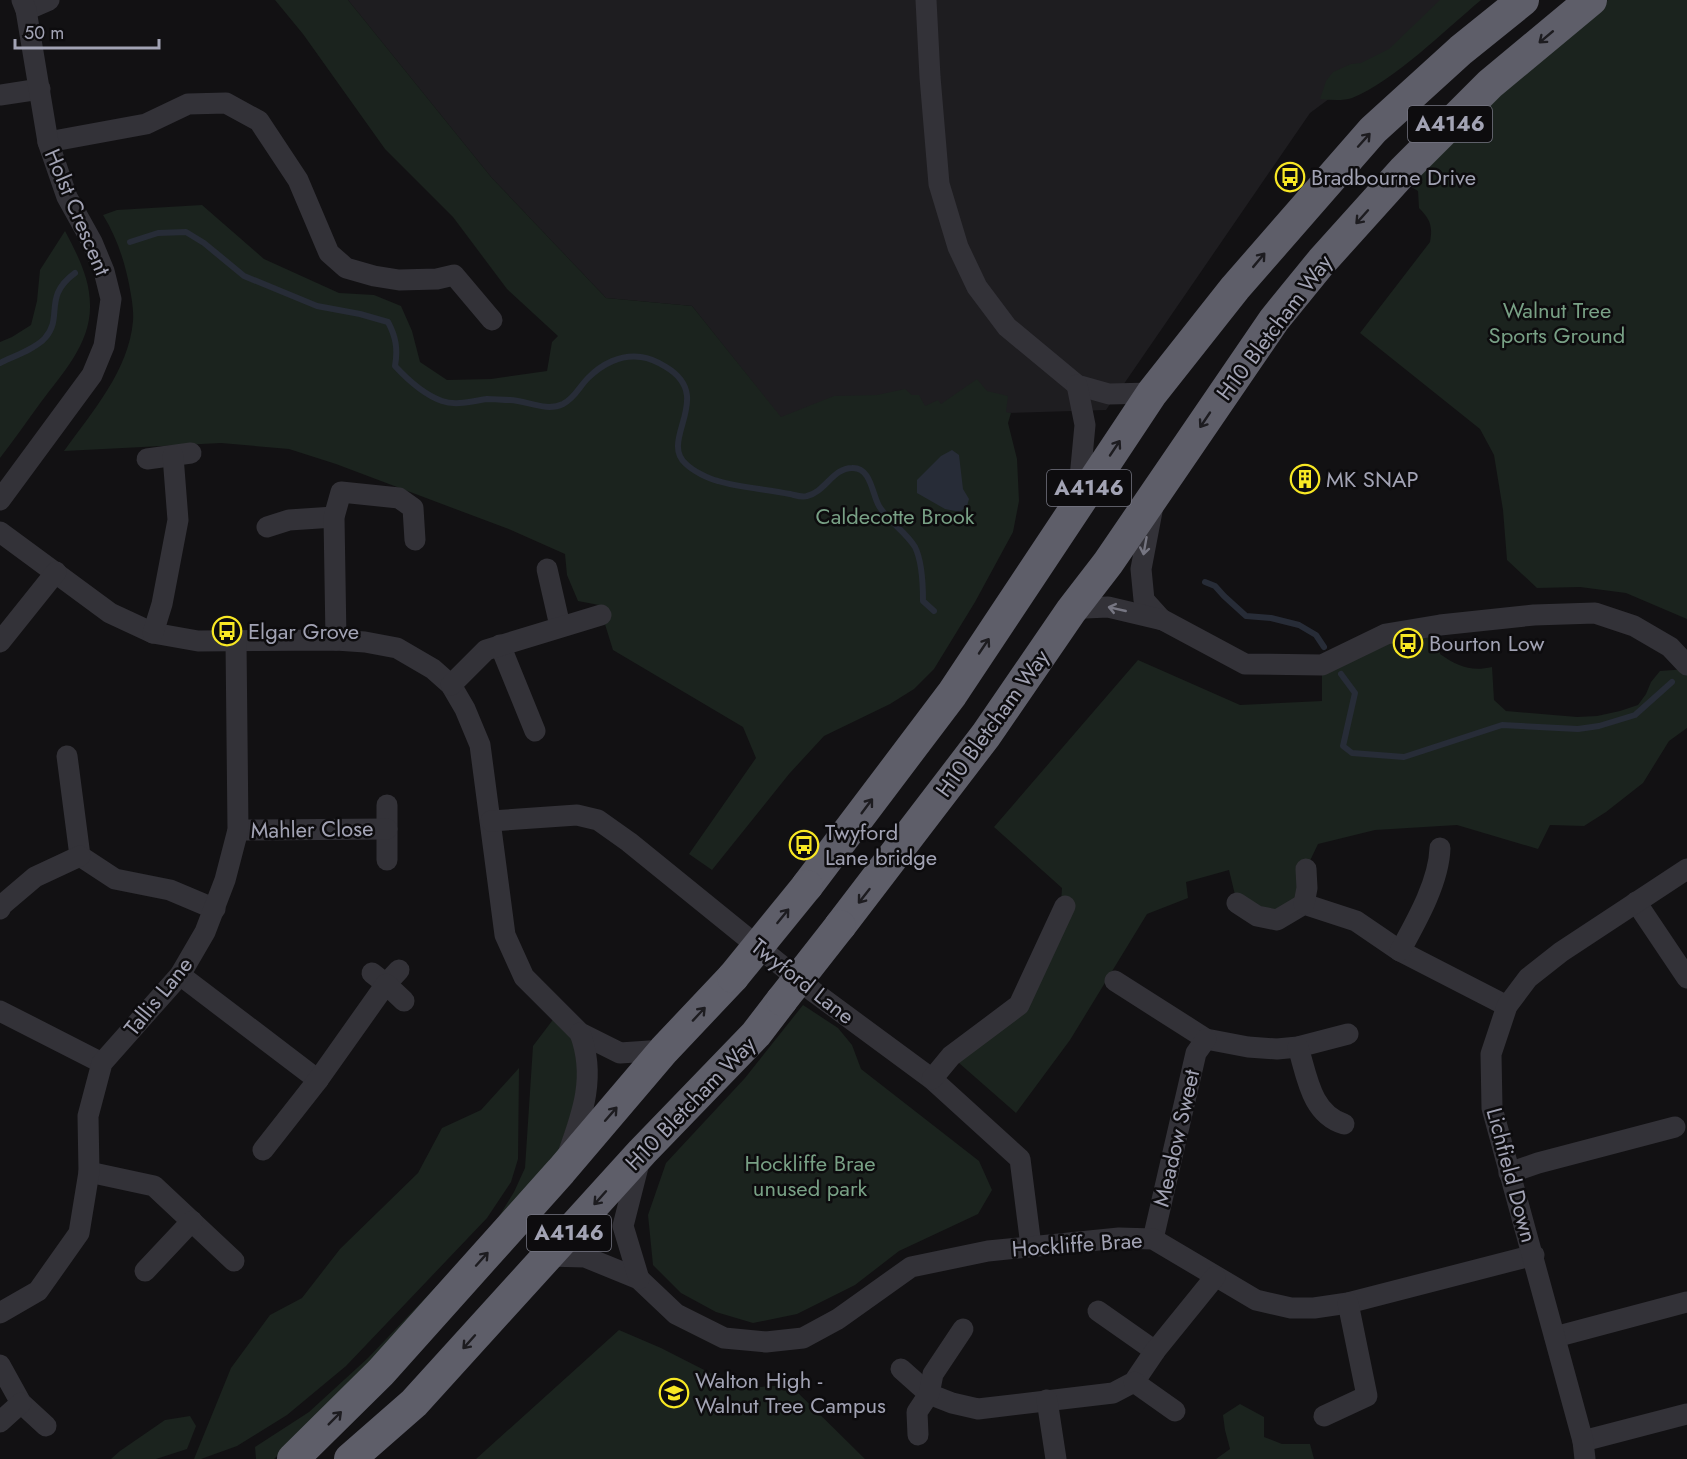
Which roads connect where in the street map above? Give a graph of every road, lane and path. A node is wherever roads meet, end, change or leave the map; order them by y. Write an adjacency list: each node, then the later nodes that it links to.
1 (49, 0): 5 (street)
2 (926, 0): 10 (street)
3 (1522, 0): 11 (highway, A4146, one-way to 3)
4 (1591, 0): 13 (highway, H10 Bletcham Way / A4146, one-way to 13)
5 (24, 5): 6 (street, Holst Crescent)
6 (40, 88): 7 (street); 8 (street, Holst Crescent)
7 (0, 95)
8 (48, 142): 9 (street); 14 (street, Holst Crescent)
9 (492, 320)
10 (1077, 385): 11 (street); 15 (street)
11 (1152, 393): 15 (highway, A4146, one-way to 11)
12 (147, 459): 26 (street)
13 (1155, 493): 22 (highway, H10 Bletcham Way / A4146); 24 (street, one-way to 24)
14 (0, 500)
15 (1077, 505): 61 (highway, A4146, one-way to 15, bridge)
16 (334, 517): 17 (street); 19 (street); 27 (street)
17 (267, 526)
18 (0, 532): 21 (street)
19 (415, 540)
20 (547, 569): 25 (street)
21 (56, 572): 26 (street); 28 (street)
22 (1071, 612): 24 (street, one-way to 22); 68 (highway, H10 Bletcham Way / A4146, one-way to 68, bridge)
23 (601, 615): 25 (street)
24 (1163, 620): 31 (street)
25 (560, 626): 30 (street)
26 (153, 633): 29 (street)
27 (336, 640): 29 (street); 32 (street)
28 (0, 642)
29 (236, 642): 38 (street, Tallis Lane)
30 (500, 645): 32 (street); 33 (street)
31 (1687, 665)
32 (451, 685): 36 (street)
33 (535, 730)
34 (67, 756): 40 (street)
35 (387, 805): 37 (street, Mahler Close)
36 (490, 821): 57 (street); 63 (street, Twyford Lane)
37 (387, 829): 38 (street, Mahler Close); 41 (street, Mahler Close)
38 (238, 830): 49 (street, Tallis Lane)
39 (1440, 848): 50 (street)
40 (80, 856): 48 (street); 49 (street)
41 (387, 860)
42 (1306, 869): 46 (street)
43 (1687, 869): 44 (street, Lichfield Down)
44 (1636, 902): 52 (street); 55 (street, Lichfield Down)
45 (1237, 903): 46 (street)
46 (1304, 904): 50 (street)
47 (1065, 906): 63 (street)
48 (0, 909)
49 (215, 909): 51 (street, Tallis Lane)
50 (1400, 951): 55 (street)
51 (180, 975): 62 (street, Tallis Lane); 64 (street)
52 (1687, 978)
53 (1115, 981): 59 (street, Meadow Sweet)
54 (404, 1000): 64 (street)
55 (1507, 1006): 71 (street, Lichfield Down)
56 (0, 1011): 62 (street)
57 (579, 1033): 61 (street); 69 (street)
58 (1348, 1034): 60 (street, Meadow Sweet)
59 (1206, 1039): 60 (street, Meadow Sweet); 73 (street, Meadow Sweet)
60 (1298, 1047): 65 (street)
61 (664, 1050): 69 (highway, A4146, one-way to 61)
62 (102, 1063): 70 (street, Tallis Lane)
63 (932, 1079): 74 (street, Twyford Lane)
64 (318, 1080): 67 (street)
65 (1344, 1125)
66 (1675, 1127): 71 (street)
67 (262, 1150)
68 (642, 1152): 76 (highway, H10 Bletcham Way / A4146, one-way to 76); 80 (street, Hockliffe Brae)
69 (561, 1171): 101 (highway, A4146, one-way to 69)
70 (89, 1172): 72 (street); 84 (street, Tallis Lane)
71 (1509, 1173): 75 (street, Lichfield Down)
72 (192, 1221): 77 (street); 78 (street)
73 (1153, 1239): 74 (street, Hockliffe Brae); 79 (street, Hockliffe Brae)
74 (1031, 1246): 80 (street, Hockliffe Brae)
75 (1534, 1255): 82 (street, Hockliffe Brae); 86 (street, Lichfield Down)
76 (548, 1256): 80 (street, Hockliffe Brae); 102 (highway, H10 Bletcham Way / A4146, one-way to 102)
77 (234, 1261)
78 (145, 1271)
79 (1215, 1277): 82 (street, Hockliffe Brae); 87 (street)
80 (639, 1280)
81 (1687, 1302): 86 (street)
82 (1348, 1303): 96 (street)
83 (1098, 1311): 87 (street)
84 (0, 1313)
85 (963, 1329): 91 (street)
86 (1555, 1337): 100 (street, Lichfield Down)
87 (1155, 1351): 90 (street)
88 (0, 1365): 93 (street)
89 (901, 1369): 91 (street)
90 (1134, 1382): 92 (street); 94 (street)
91 (929, 1394): 92 (street); 99 (street)
92 (1047, 1400): 103 (street)
93 (21, 1403): 97 (street); 98 (street)
94 (1175, 1412)
95 (1687, 1414): 100 (street)
96 (1324, 1416)
97 (0, 1422)
98 (46, 1426)
99 (918, 1435)
100 (1584, 1450)
101 (293, 1459)
102 (350, 1459)
103 (1056, 1459)

